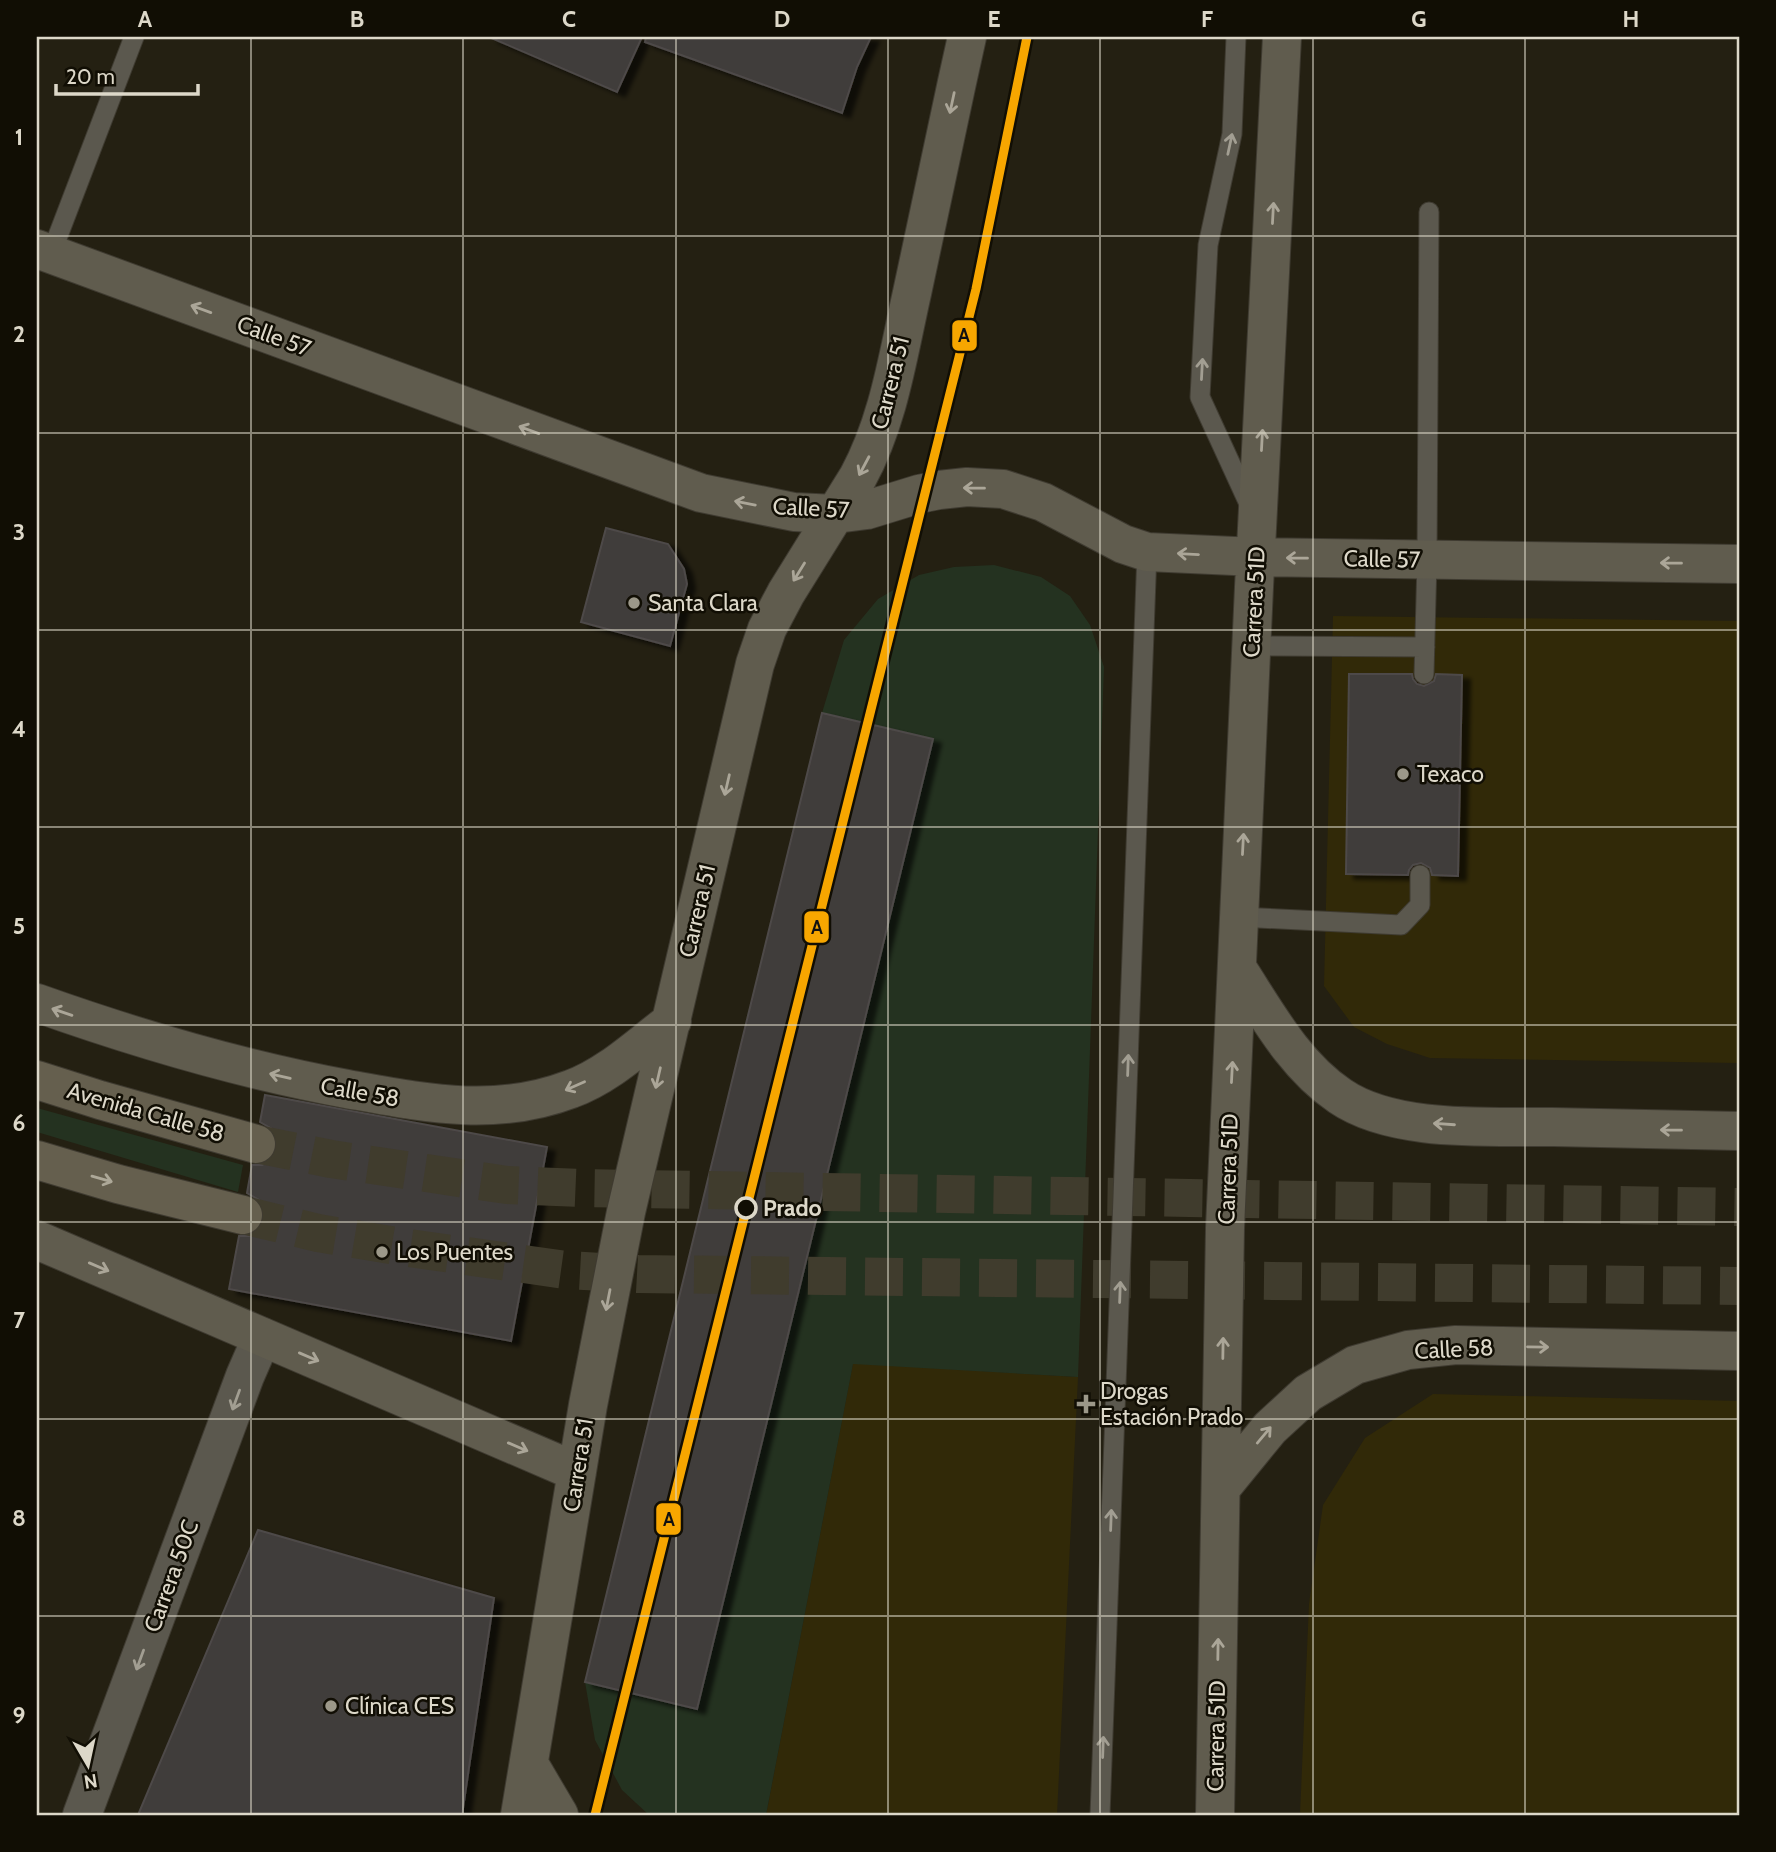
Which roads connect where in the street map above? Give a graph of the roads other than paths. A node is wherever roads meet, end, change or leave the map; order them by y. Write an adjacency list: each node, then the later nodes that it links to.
1 (134, 37): 6 (lane)
2 (967, 37): 7 (main road, Carrera 51, one-way to 7)
3 (1236, 37): 8 (lane, Carrera 51D, one-way to 3)
4 (1282, 37): 8 (main road, Carrera 51D, one-way to 4)
5 (1429, 212): 10 (lane)
6 (44, 252): 7 (main road, Calle 57, one-way to 6)
7 (836, 514): 9 (main road, Calle 57, one-way to 7); 19 (main road, Carrera 51, one-way to 19)
8 (1257, 540): 9 (main road, Calle 57, one-way to 9); 10 (main road, Calle 57, one-way to 8); 12 (main road, Carrera 51D)
9 (1147, 552): 34 (lane, one-way to 9)
10 (1427, 560): 11 (main road, Calle 57, one-way to 10); 13 (lane)
11 (1739, 564)
12 (1252, 646): 13 (lane); 16 (main road, Carrera 51D, one-way to 12)
13 (1424, 647): 14 (lane)
14 (1424, 674)
15 (1420, 875): 16 (lane)
16 (1239, 917): 17 (main road, Carrera 51D)
17 (1237, 968): 21 (main road, one-way to 17); 29 (main road, Carrera 51D, one-way to 17)
18 (37, 1003): 19 (main road, Calle 58, one-way to 18)
19 (672, 1021): 28 (main road, Carrera 51, one-way to 28)
20 (37, 1080): 22 (main road, Avenida Calle 58)
21 (1739, 1131)
22 (256, 1144)
23 (37, 1160): 24 (main road, one-way to 24)
24 (243, 1215)
25 (37, 1240): 26 (main road, one-way to 26)
26 (262, 1337): 28 (main road, one-way to 28); 31 (street, Carrera 50C, one-way to 31)
27 (1739, 1351): 29 (main road, Calle 58, one-way to 27)
28 (577, 1472): 30 (main road, Carrera 51)
29 (1221, 1488): 35 (main road, Carrera 51D, one-way to 29)
30 (529, 1764): 32 (main road, Carrera 51); 33 (main road)
31 (82, 1815)
32 (520, 1815)
33 (559, 1815)
34 (1100, 1815)
35 (1215, 1815)

